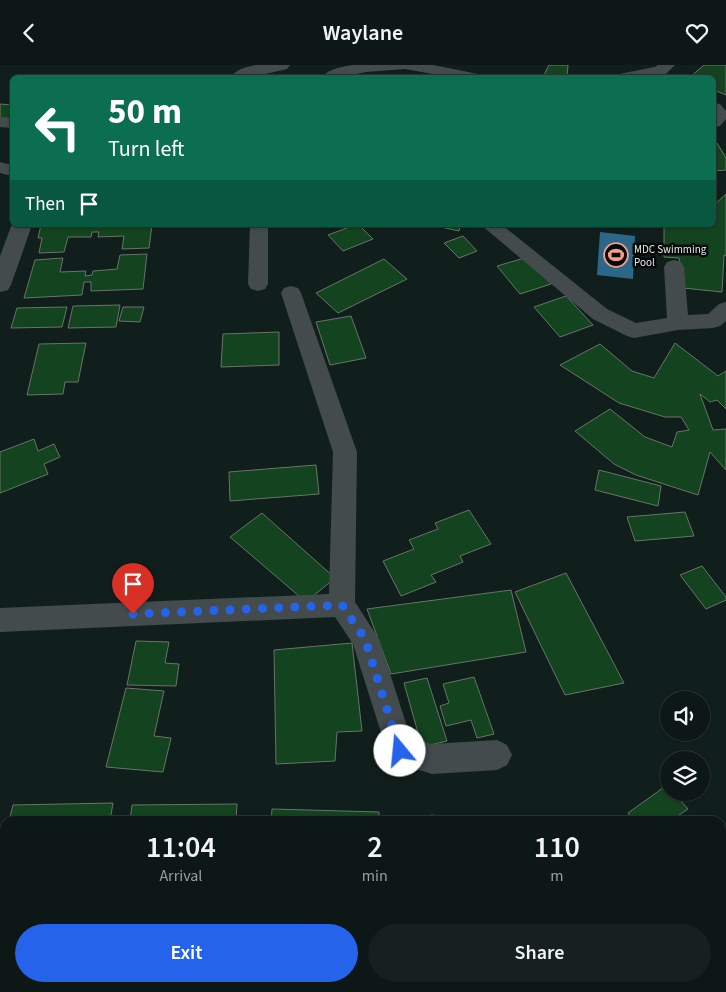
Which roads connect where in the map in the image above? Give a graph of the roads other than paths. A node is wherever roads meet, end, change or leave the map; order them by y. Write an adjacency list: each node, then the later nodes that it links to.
1 (281, 65): 5 (street)
2 (403, 65): 6 (street)
3 (407, 65): 7 (street)
4 (659, 72): 8 (street)
5 (244, 75)
6 (334, 75)
7 (461, 75)
8 (639, 75)
9 (716, 110): 10 (street)
10 (716, 120)
11 (21, 227): 16 (street)
12 (259, 227): 15 (street)
13 (492, 227): 19 (street)
14 (674, 267): 19 (street)
15 (258, 284)
16 (0, 287)
17 (291, 293): 20 (street)
18 (726, 309): 19 (street)
19 (678, 323)
20 (342, 605): 21 (street); 22 (street)
21 (0, 620)
22 (497, 755)

